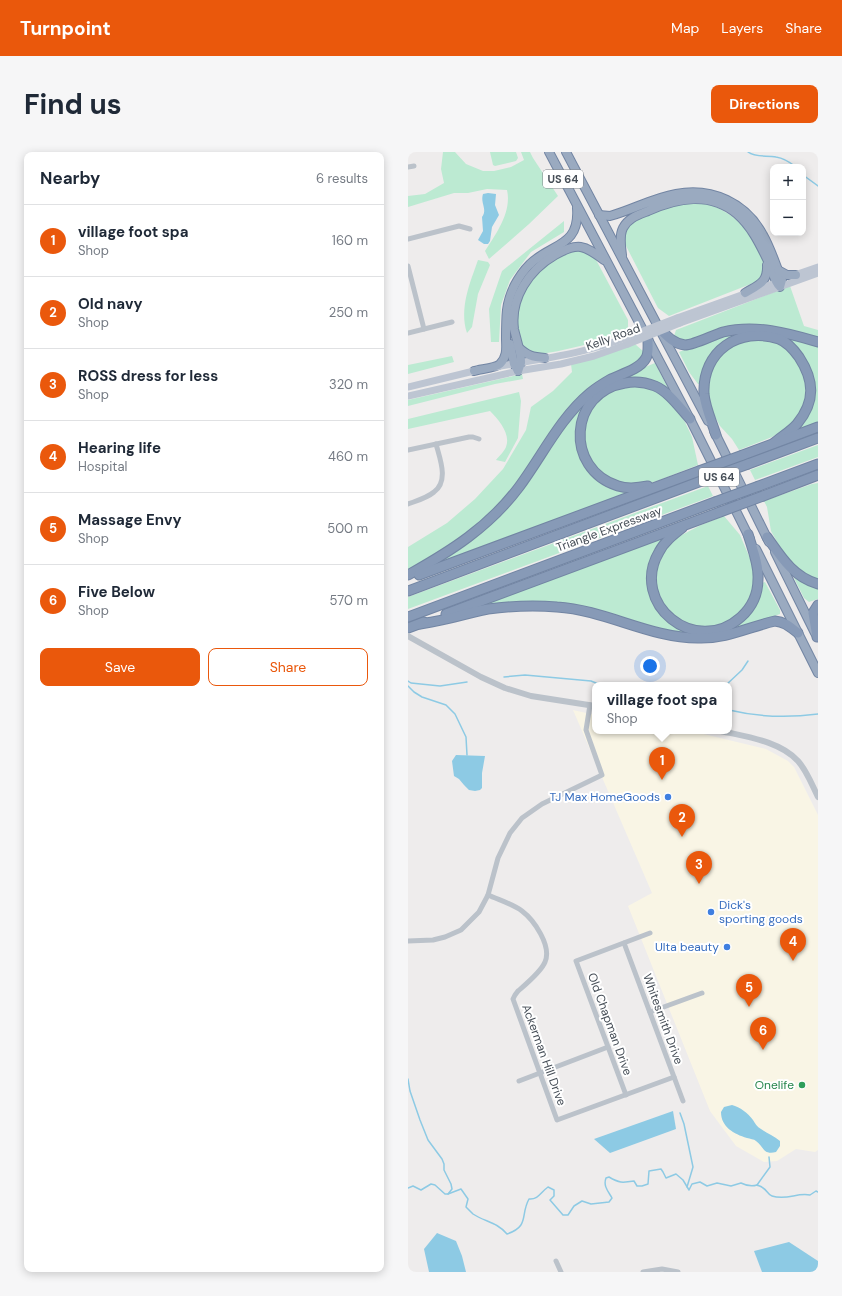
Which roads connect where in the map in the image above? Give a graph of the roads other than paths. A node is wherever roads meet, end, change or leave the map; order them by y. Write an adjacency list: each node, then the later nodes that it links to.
1 (549, 152): 5 (highway, US 64)
2 (566, 152): 6 (highway, US 64)
3 (414, 166): 4 (street)
4 (408, 167)
5 (577, 205): 11 (highway, US 64); 23 (highway)
6 (599, 215): 9 (highway, US 64); 14 (highway)
7 (470, 229): 8 (street)
8 (408, 239)
9 (622, 258): 10 (highway); 22 (highway, US 64)
10 (766, 260): 17 (highway); 18 (highway)
11 (607, 262): 25 (highway, US 64); 28 (highway)
12 (408, 266): 21 (street)
13 (818, 267): 16 (main road, Kelly Road)
14 (778, 270): 16 (highway); 17 (highway)
15 (818, 273): 17 (main road, Kelly Road)
16 (796, 275): 17 (main road, Kelly Road)
17 (779, 283): 18 (main road, Kelly Road); 19 (main road, Kelly Road)
18 (745, 293): 19 (main road, Kelly Road)
19 (679, 321): 26 (main road, Kelly Road, bridge)
20 (452, 322): 21 (street)
21 (424, 329): 24 (street)
22 (660, 329): 27 (highway); 37 (highway, US 64)
23 (507, 332): 30 (highway); 31 (highway)
24 (408, 333)
25 (648, 340): 35 (highway, US 64); 52 (highway)
26 (626, 341): 29 (main road, Kelly Road); 32 (main road, Kelly Road)
27 (818, 342)
28 (518, 348): 29 (highway); 30 (highway)
29 (545, 358): 30 (main road, Kelly Road)
30 (517, 363): 31 (main road, Kelly Road); 32 (highway)
31 (474, 371): 33 (main road, Kelly Road)
32 (518, 371): 34 (main road, Kelly Road)
33 (408, 387)
34 (408, 396)
35 (690, 419): 47 (highway); 50 (highway, US 64)
36 (818, 427): 40 (highway)
37 (716, 435): 40 (highway); 51 (highway, US 64)
38 (818, 438): 55 (highway, Triangle Expressway, bridge)
39 (479, 439): 41 (street)
40 (774, 443): 47 (highway, bridge)
41 (436, 444): 42 (street); 48 (street)
42 (408, 450)
43 (818, 464): 57 (highway, Triangle Expressway, bridge)
44 (818, 475): 46 (highway)
45 (818, 480): 46 (highway)
46 (803, 481): 49 (highway, bridge)
47 (662, 485): 53 (highway)
48 (408, 504)
49 (687, 524): 50 (highway); 58 (highway)
50 (748, 534): 60 (highway, US 64)
51 (767, 537): 54 (highway); 62 (highway, US 64)
52 (408, 575)
53 (408, 579)
54 (818, 584)
55 (408, 591)
56 (818, 605): 62 (highway)
57 (408, 617)
58 (420, 624): 59 (highway); 60 (highway)
59 (408, 628)
60 (798, 633): 63 (highway, US 64)
61 (410, 636): 64 (street)
62 (818, 638)
63 (818, 673)
64 (592, 705): 67 (street)
65 (732, 734): 66 (street)
66 (818, 797)
67 (488, 895): 69 (street); 74 (street, Ackerman Hill Drive)
68 (650, 933): 70 (street)
69 (408, 941)
70 (624, 943): 72 (street, Whitesmith Drive); 73 (street, Old Chapman Drive)
71 (702, 993): 72 (street)
72 (650, 1012): 75 (street, Whitesmith Drive)
73 (608, 1047): 74 (street); 77 (street, Old Chapman Drive)
74 (540, 1073): 76 (street); 77 (street, Ackerman Hill Drive)
75 (674, 1077): 77 (street); 78 (street, Whitesmith Drive)
76 (518, 1081)
77 (626, 1095)
78 (683, 1101)
79 (556, 1260): 80 (street)
80 (561, 1272)
81 (643, 1272): 82 (street)
82 (678, 1272)

